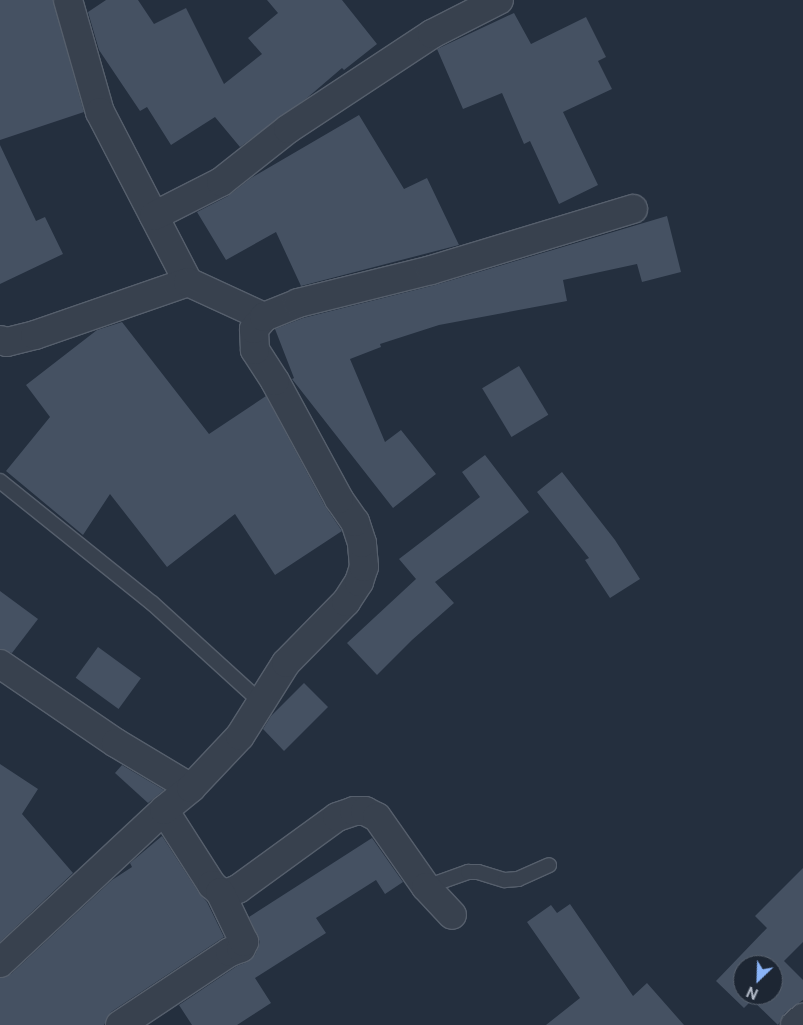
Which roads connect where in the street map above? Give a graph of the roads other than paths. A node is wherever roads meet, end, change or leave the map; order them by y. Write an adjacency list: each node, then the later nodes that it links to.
1 (68, 0): 4 (street)
2 (499, 0): 4 (street)
3 (634, 208): 6 (street)
4 (154, 216): 5 (street)
5 (188, 282): 6 (street); 7 (street)
6 (264, 317): 10 (street)
7 (0, 340)
8 (0, 481): 10 (lane)
9 (0, 664): 11 (street)
10 (262, 703): 11 (street)
11 (191, 788): 12 (street)
12 (164, 810): 15 (street); 17 (street)
13 (549, 865): 14 (lane)
14 (426, 888): 15 (street); 16 (street)
15 (220, 892): 19 (street)
16 (452, 915)
17 (0, 963)
18 (803, 1018): 20 (street)
19 (120, 1025)
20 (795, 1025)

